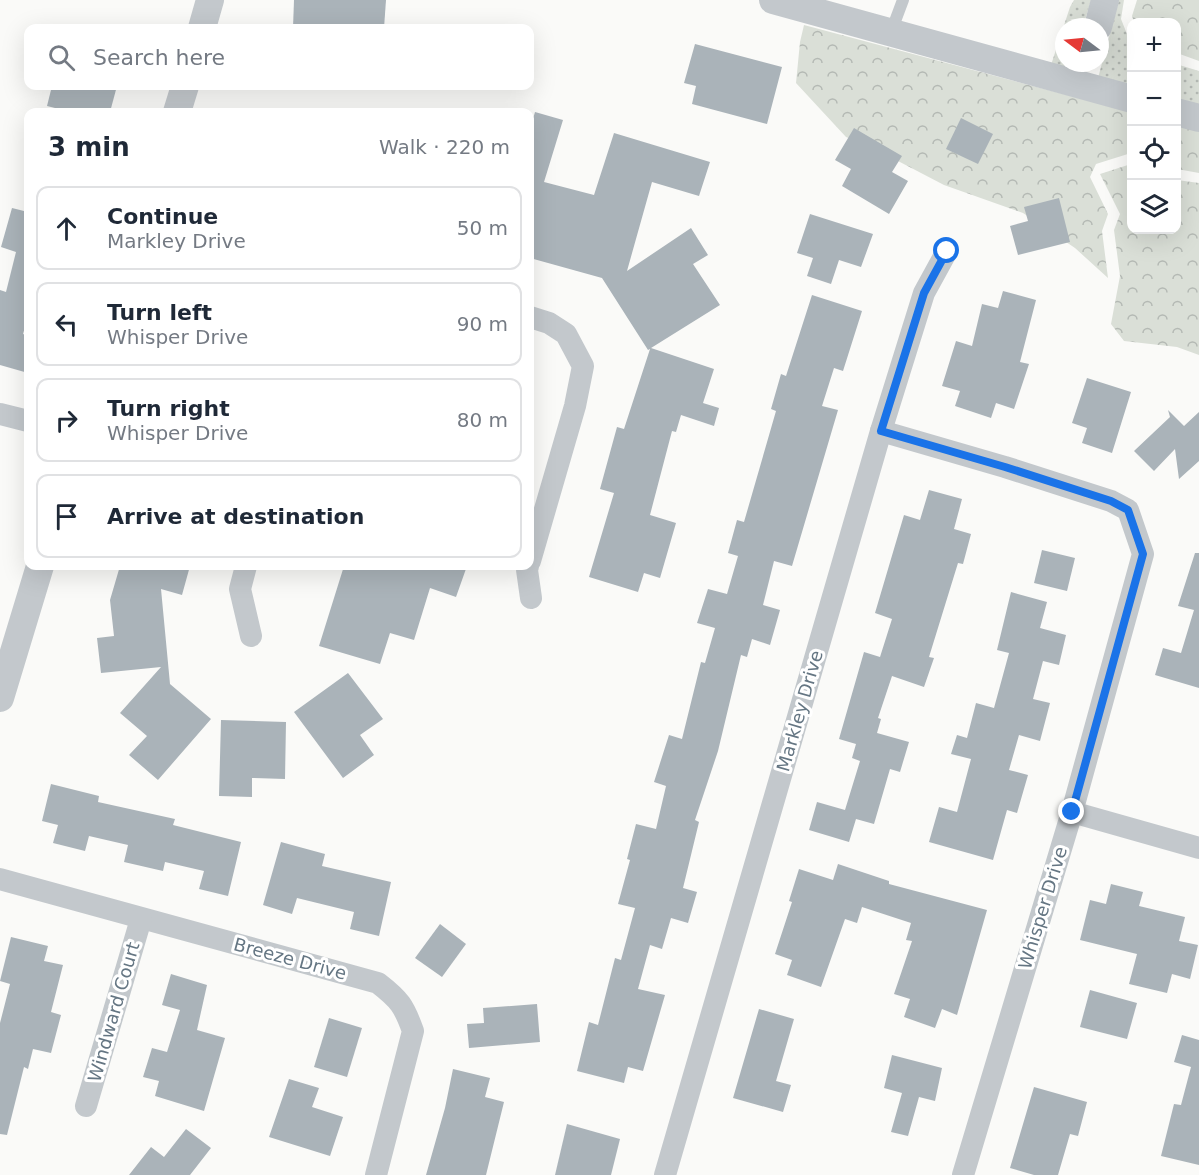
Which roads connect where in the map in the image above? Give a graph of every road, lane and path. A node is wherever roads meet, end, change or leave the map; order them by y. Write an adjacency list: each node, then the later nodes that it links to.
1 (210, 0): 6 (street)
2 (773, 0): 7 (street)
3 (903, 0): 7 (lane)
4 (1105, 0): 5 (street)
5 (1100, 18)
6 (203, 24)
7 (891, 32): 8 (street)
8 (1085, 74): 10 (street)
9 (184, 90): 11 (street)
10 (1127, 97)
11 (178, 108)
12 (1181, 113): 13 (street)
13 (1199, 118)
14 (947, 251): 18 (street, Markley Drive)
15 (534, 318): 19 (street)
16 (0, 414): 17 (street)
17 (24, 420)
18 (881, 431): 26 (street, Whisper Drive); 32 (street, Markley Drive)
19 (534, 546)
20 (39, 570): 25 (street)
21 (245, 570): 24 (street)
22 (527, 570): 23 (street)
23 (531, 598)
24 (251, 636)
25 (0, 698)
26 (1072, 812): 27 (street); 33 (street, Whisper Drive)
27 (1199, 848)
28 (0, 879): 29 (street, Breeze Drive)
29 (141, 919): 30 (street, Windward Court); 31 (street, Breeze Drive)
30 (86, 1106)
31 (376, 1175)
32 (665, 1175)
33 (963, 1175)

